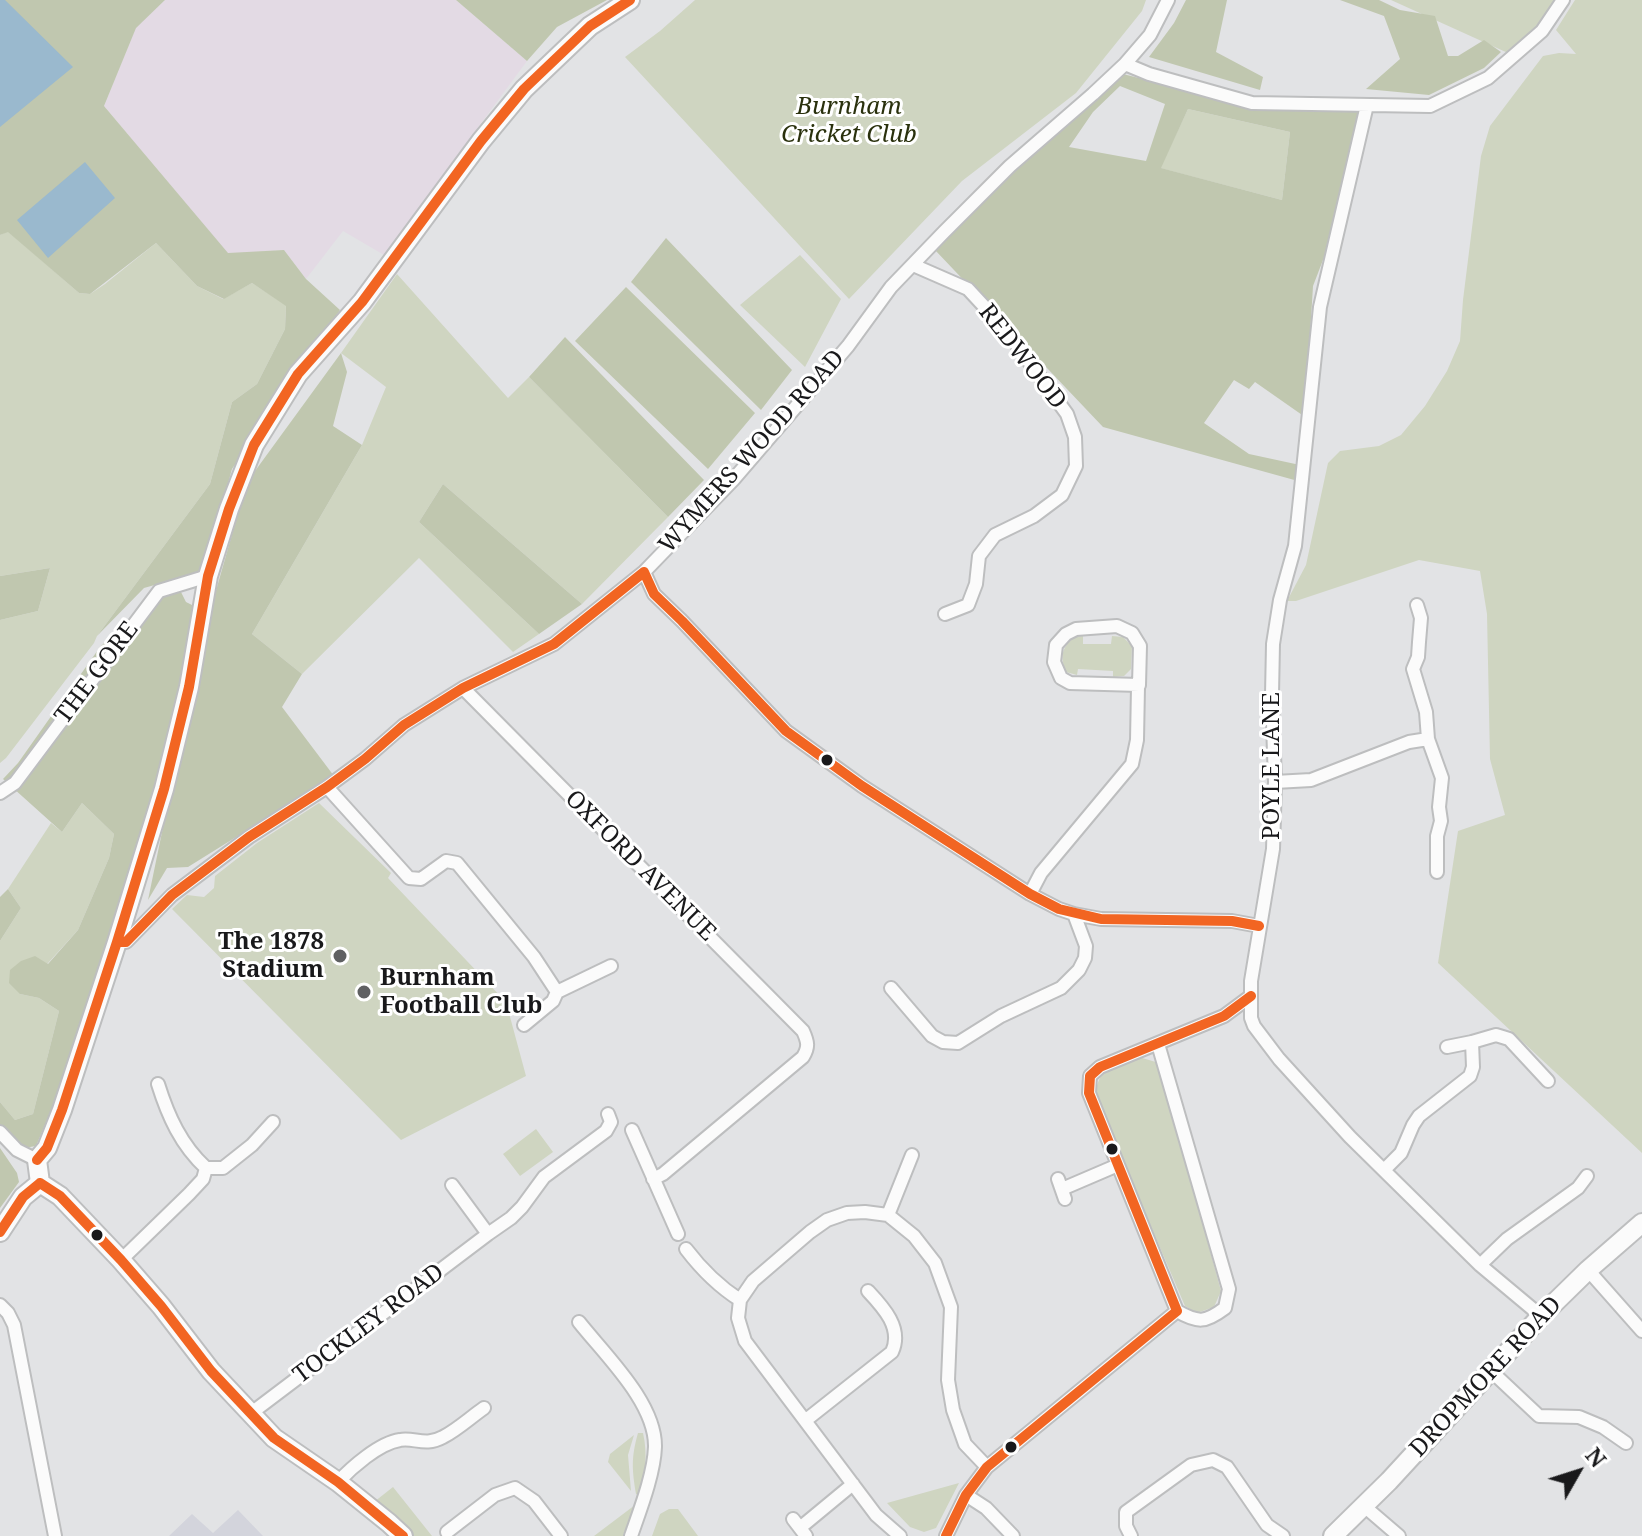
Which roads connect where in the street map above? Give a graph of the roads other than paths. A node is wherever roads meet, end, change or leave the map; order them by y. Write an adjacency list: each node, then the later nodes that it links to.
1 (630, 0): 8 (street)
2 (1168, 0): 4 (street, WYMERS WOOD ROAD)
3 (1563, 0): 5 (street)
4 (1125, 64): 5 (street); 6 (street, WYMERS WOOD ROAD)
5 (1367, 105): 16 (street, POYLE LANE)
6 (913, 265): 7 (street, WYMERS WOOD ROAD); 12 (street, REDWOOD)
7 (644, 572): 9 (street, WYMERS WOOD ROAD); 10 (street)
8 (208, 576): 18 (street, THE GORE); 23 (street)
9 (623, 590): 10 (street); 14 (street, WYMERS WOOD ROAD)
10 (654, 594): 20 (street)
11 (1417, 605): 15 (street)
12 (945, 614)
13 (1139, 685): 13 (street); 20 (street)
14 (463, 688): 17 (street, WYMERS WOOD ROAD); 46 (street, OXFORD AVENUE)
15 (1428, 739): 16 (street); 19 (street)
16 (1275, 782): 22 (street, POYLE LANE)
17 (327, 787): 23 (street, WYMERS WOOD ROAD); 26 (street)
18 (0, 793)
19 (1437, 872)
20 (1030, 894): 21 (street)
21 (1074, 914): 22 (street); 25 (street)
22 (1259, 926): 27 (street, POYLE LANE)
23 (117, 942): 41 (street)
24 (611, 966): 26 (street)
25 (891, 988)
26 (557, 992): 30 (street)
27 (1251, 996): 28 (street); 29 (street, POYLE LANE)
28 (1224, 1016): 29 (street); 32 (street)
29 (1251, 1018): 44 (street)
30 (524, 1025)
31 (1472, 1042): 33 (street); 34 (street); 44 (street)
32 (1158, 1044): 42 (street); 62 (street)
33 (1447, 1047)
34 (1548, 1081)
35 (158, 1084): 43 (street)
36 (608, 1114): 53 (street, TOCKLEY ROAD)
37 (273, 1122): 43 (street)
38 (632, 1130): 46 (street)
39 (0, 1132): 41 (street)
40 (912, 1155): 50 (street)
41 (37, 1160): 47 (street)
42 (1118, 1165): 49 (street); 62 (street)
43 (206, 1168): 56 (street)
44 (1384, 1170): 57 (street)
45 (1587, 1176): 57 (street)
46 (653, 1179): 54 (street)
47 (40, 1183): 52 (street); 56 (street)
48 (452, 1185): 53 (street)
49 (1062, 1189)
50 (888, 1215): 60 (street); 71 (street)
51 (1641, 1225): 58 (street, DROPMORE ROAD)
52 (0, 1232)
53 (488, 1234): 68 (street, TOCKLEY ROAD)
54 (678, 1234)
55 (686, 1249): 60 (street)
56 (121, 1260): 68 (street)
57 (1480, 1265): 63 (street)
58 (1588, 1270): 63 (street, DROPMORE ROAD); 65 (street)
59 (868, 1291): 69 (street)
60 (740, 1300): 69 (street)
61 (0, 1305): 78 (street)
62 (1177, 1311): 71 (street)
63 (1541, 1316): 66 (street, DROPMORE ROAD)
64 (579, 1323): 81 (street)
65 (1642, 1331)
66 (1490, 1370): 70 (street); 75 (street, DROPMORE ROAD)
67 (484, 1408): 72 (street)
68 (250, 1414): 72 (street)
69 (806, 1420): 73 (street)
70 (1626, 1443)
71 (987, 1467): 74 (street)
72 (338, 1482): 79 (street)
73 (853, 1484): 76 (street); 82 (street)
74 (966, 1495): 83 (street); 84 (street)
75 (1364, 1506): 87 (street, DROPMORE ROAD); 88 (street)
76 (800, 1527)
77 (447, 1532): 80 (street)
78 (55, 1536)
79 (403, 1536)
80 (561, 1536)
81 (631, 1536)
82 (900, 1536)
83 (946, 1536)
84 (1013, 1536)
85 (1131, 1536): 86 (street)
86 (1283, 1536)
87 (1333, 1536)
88 (1399, 1536)

